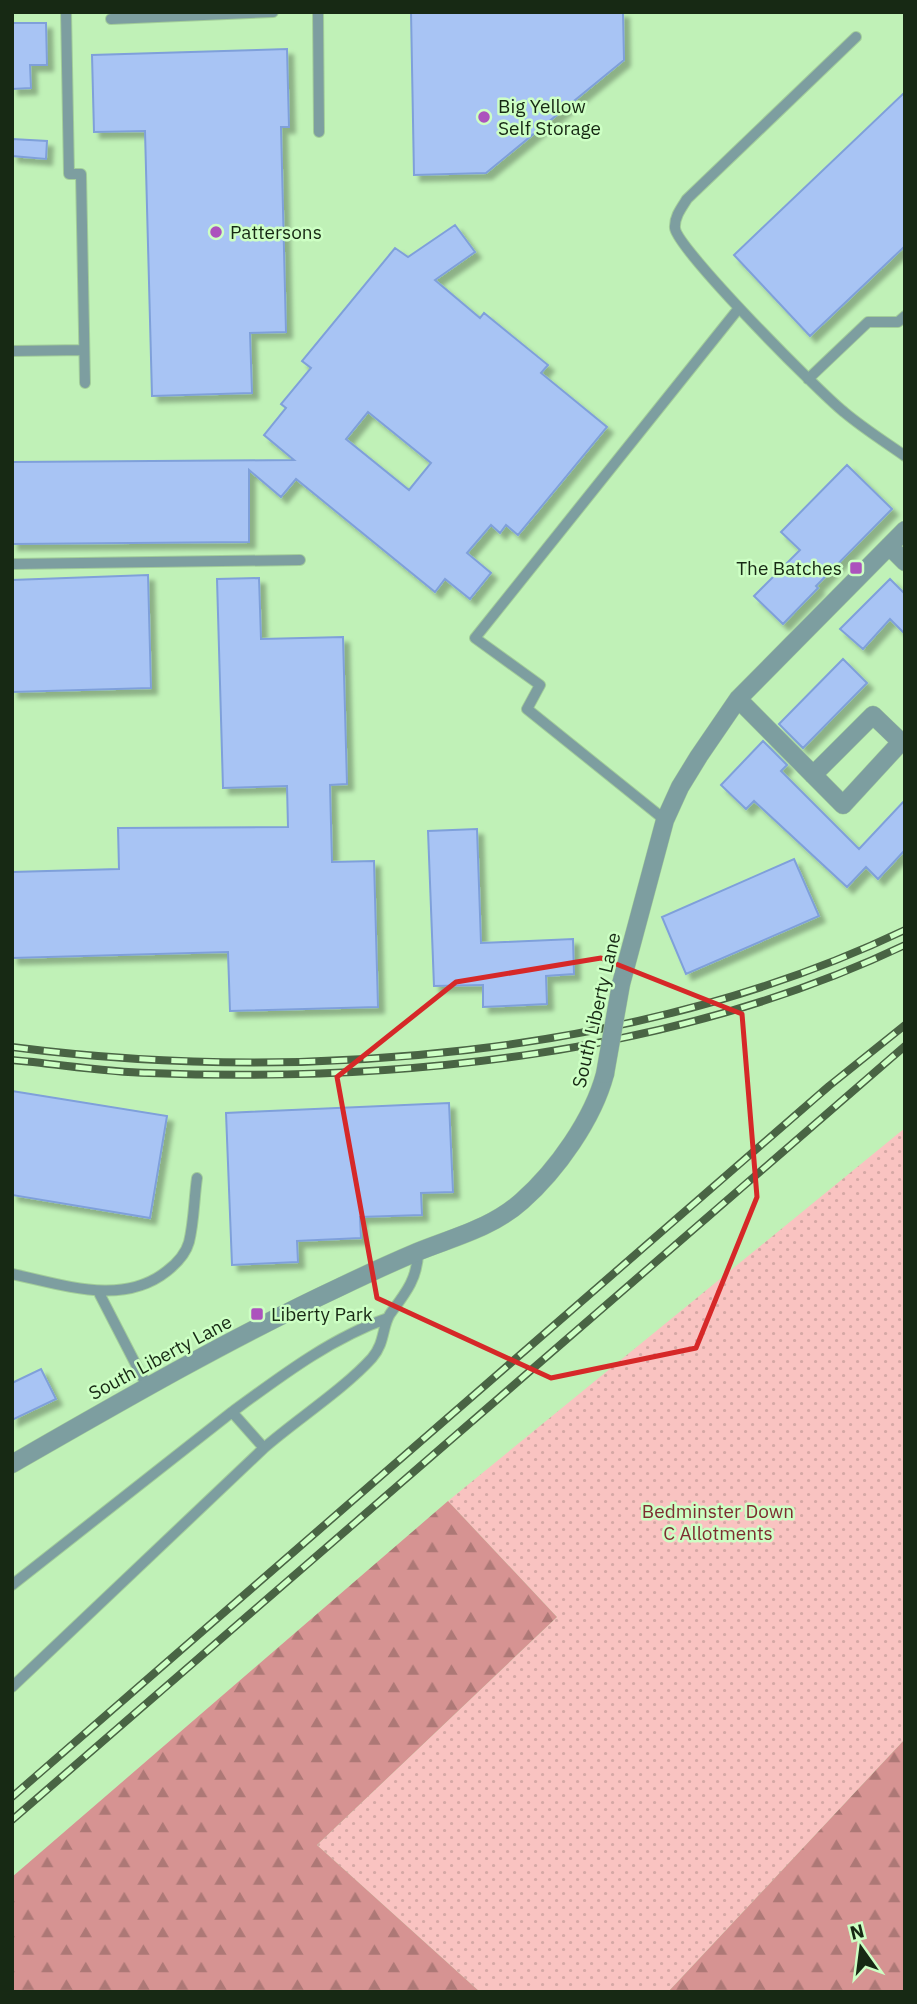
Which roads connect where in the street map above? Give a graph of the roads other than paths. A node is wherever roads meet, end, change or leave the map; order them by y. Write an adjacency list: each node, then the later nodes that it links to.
1 (66, 12): 9 (lane)
2 (274, 12): 4 (lane)
3 (318, 12): 6 (lane)
4 (111, 19)
5 (856, 37): 7 (lane)
6 (320, 132)
7 (739, 308): 11 (lane); 21 (lane)
8 (905, 316): 11 (lane)
9 (84, 350): 10 (lane); 12 (lane)
10 (12, 351)
11 (808, 379): 13 (lane)
12 (85, 383)
13 (905, 456)
14 (905, 530): 15 (street, South Liberty Lane)
15 (889, 546): 17 (street); 19 (street, South Liberty Lane)
16 (300, 560): 18 (lane)
17 (905, 562)
18 (12, 564)
19 (738, 699): 20 (street); 21 (street, South Liberty Lane)
20 (813, 775): 20 (street)
21 (665, 820): 23 (street, South Liberty Lane, bridge)
22 (197, 1178): 25 (lane)
23 (418, 1252): 26 (lane); 27 (street, South Liberty Lane)
24 (12, 1274): 25 (lane)
25 (98, 1291): 27 (lane)
26 (388, 1318): 28 (lane); 29 (lane)
27 (147, 1386): 30 (street, South Liberty Lane)
28 (232, 1412): 29 (lane); 31 (lane)
29 (264, 1447): 32 (lane)
30 (12, 1464)
31 (12, 1586)
32 (12, 1687)

